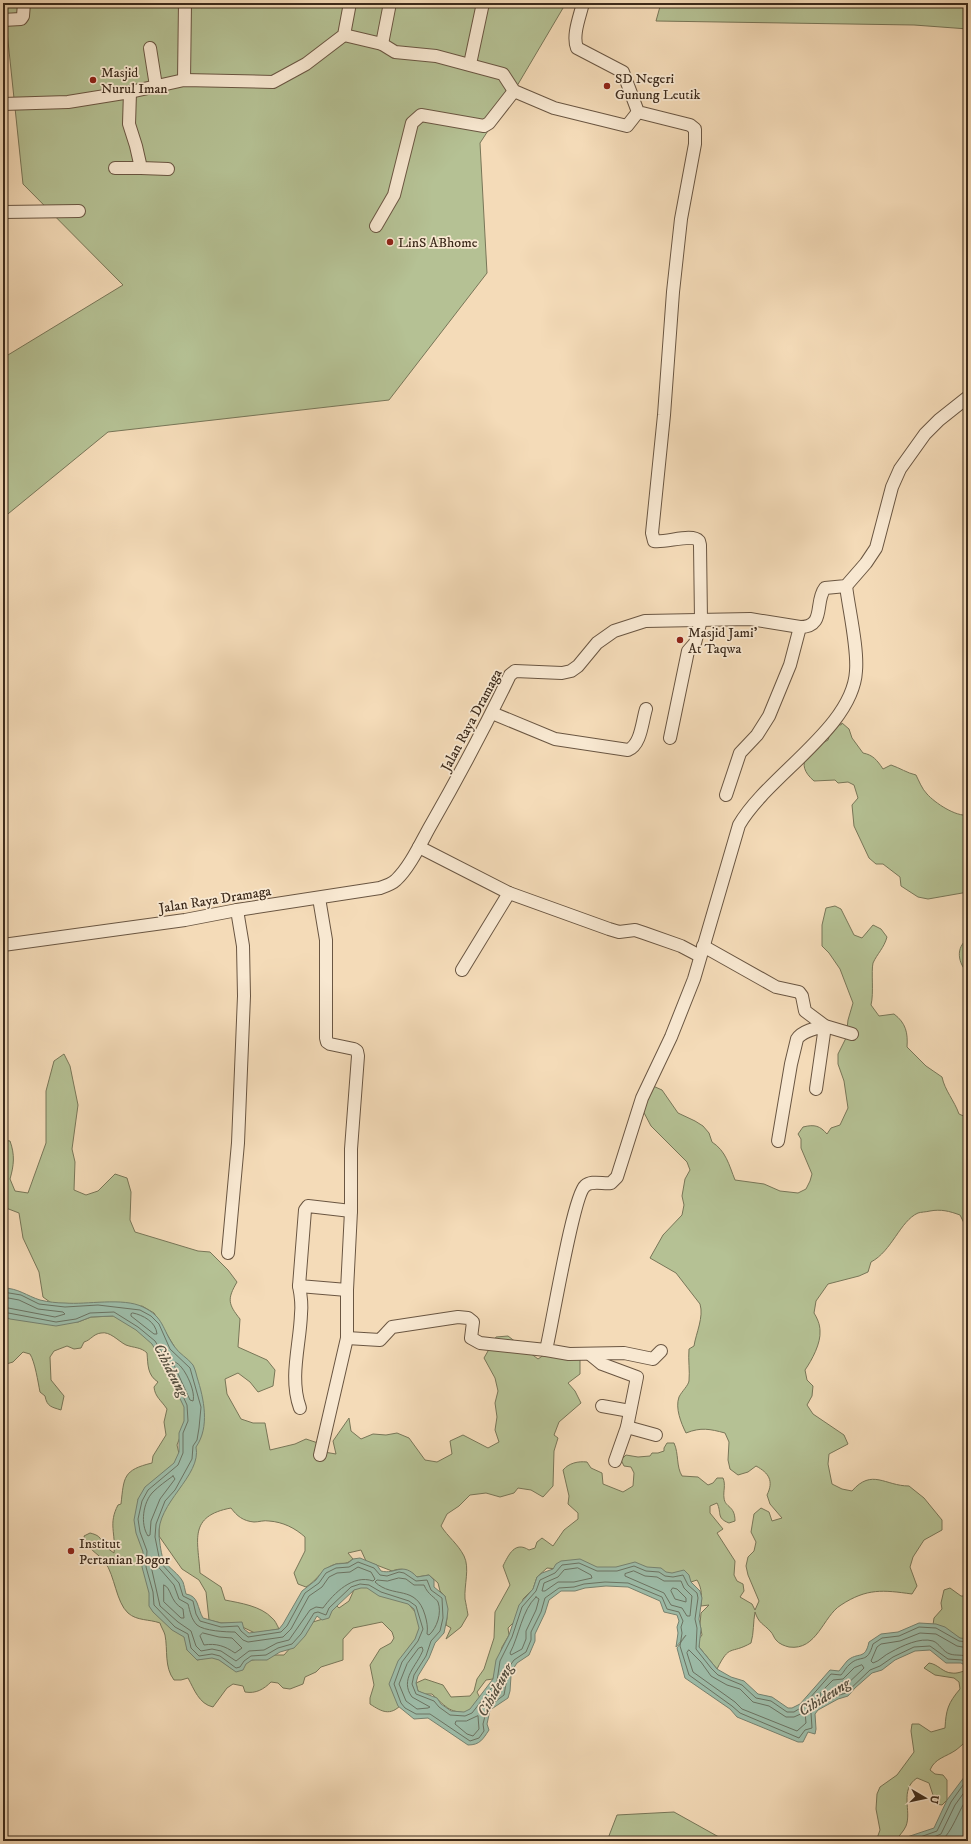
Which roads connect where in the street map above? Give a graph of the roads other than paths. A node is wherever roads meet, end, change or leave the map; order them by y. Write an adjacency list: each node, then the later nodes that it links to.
1 (24, 3): 7 (street)
2 (185, 3): 12 (street)
3 (350, 3): 8 (street)
4 (390, 3): 9 (street)
5 (483, 3): 11 (street)
6 (583, 3): 17 (street)
7 (3, 20)
8 (344, 35): 9 (street); 12 (street)
9 (382, 44): 11 (street)
10 (150, 48): 13 (street)
11 (470, 64): 14 (street)
12 (184, 80): 13 (street)
13 (156, 86): 15 (street)
14 (514, 91): 17 (street); 23 (street)
15 (130, 92): 16 (street); 19 (street)
16 (3, 104)
17 (638, 112): 26 (street)
18 (115, 168): 19 (street)
19 (140, 168): 20 (street)
20 (168, 169)
21 (79, 211): 22 (street)
22 (3, 212)
23 (376, 226)
24 (968, 397): 25 (street)
25 (846, 586): 27 (street); 37 (street)
26 (701, 620): 27 (street, Jalan Raya Dramaga); 29 (street, Jalan Raya Dramaga); 30 (street)
27 (800, 627): 31 (street)
28 (646, 709): 29 (street)
29 (492, 713): 32 (street, Jalan Raya Dramaga)
30 (670, 738)
31 (726, 795)
32 (418, 847): 33 (street); 34 (street, Jalan Raya Dramaga)
33 (509, 893): 37 (street); 38 (street)
34 (319, 898): 35 (street, Jalan Raya Dramaga); 43 (street)
35 (237, 910): 36 (street, Jalan Raya Dramaga); 44 (street)
36 (3, 945)
37 (701, 951): 39 (street); 48 (street)
38 (462, 970)
39 (825, 1026): 40 (street); 41 (street); 42 (street)
40 (852, 1034)
41 (816, 1089)
42 (778, 1141)
43 (351, 1211): 45 (street); 46 (street)
44 (228, 1253)
45 (299, 1286): 46 (street); 52 (street)
46 (347, 1290): 47 (street)
47 (347, 1338): 48 (street); 56 (street)
48 (546, 1350): 50 (street)
49 (661, 1351): 50 (street)
50 (591, 1355): 53 (street)
51 (602, 1406): 53 (street)
52 (300, 1408)
53 (630, 1411): 54 (street)
54 (627, 1427): 55 (street); 57 (street)
55 (656, 1435)
56 (320, 1455)
57 (615, 1461)

